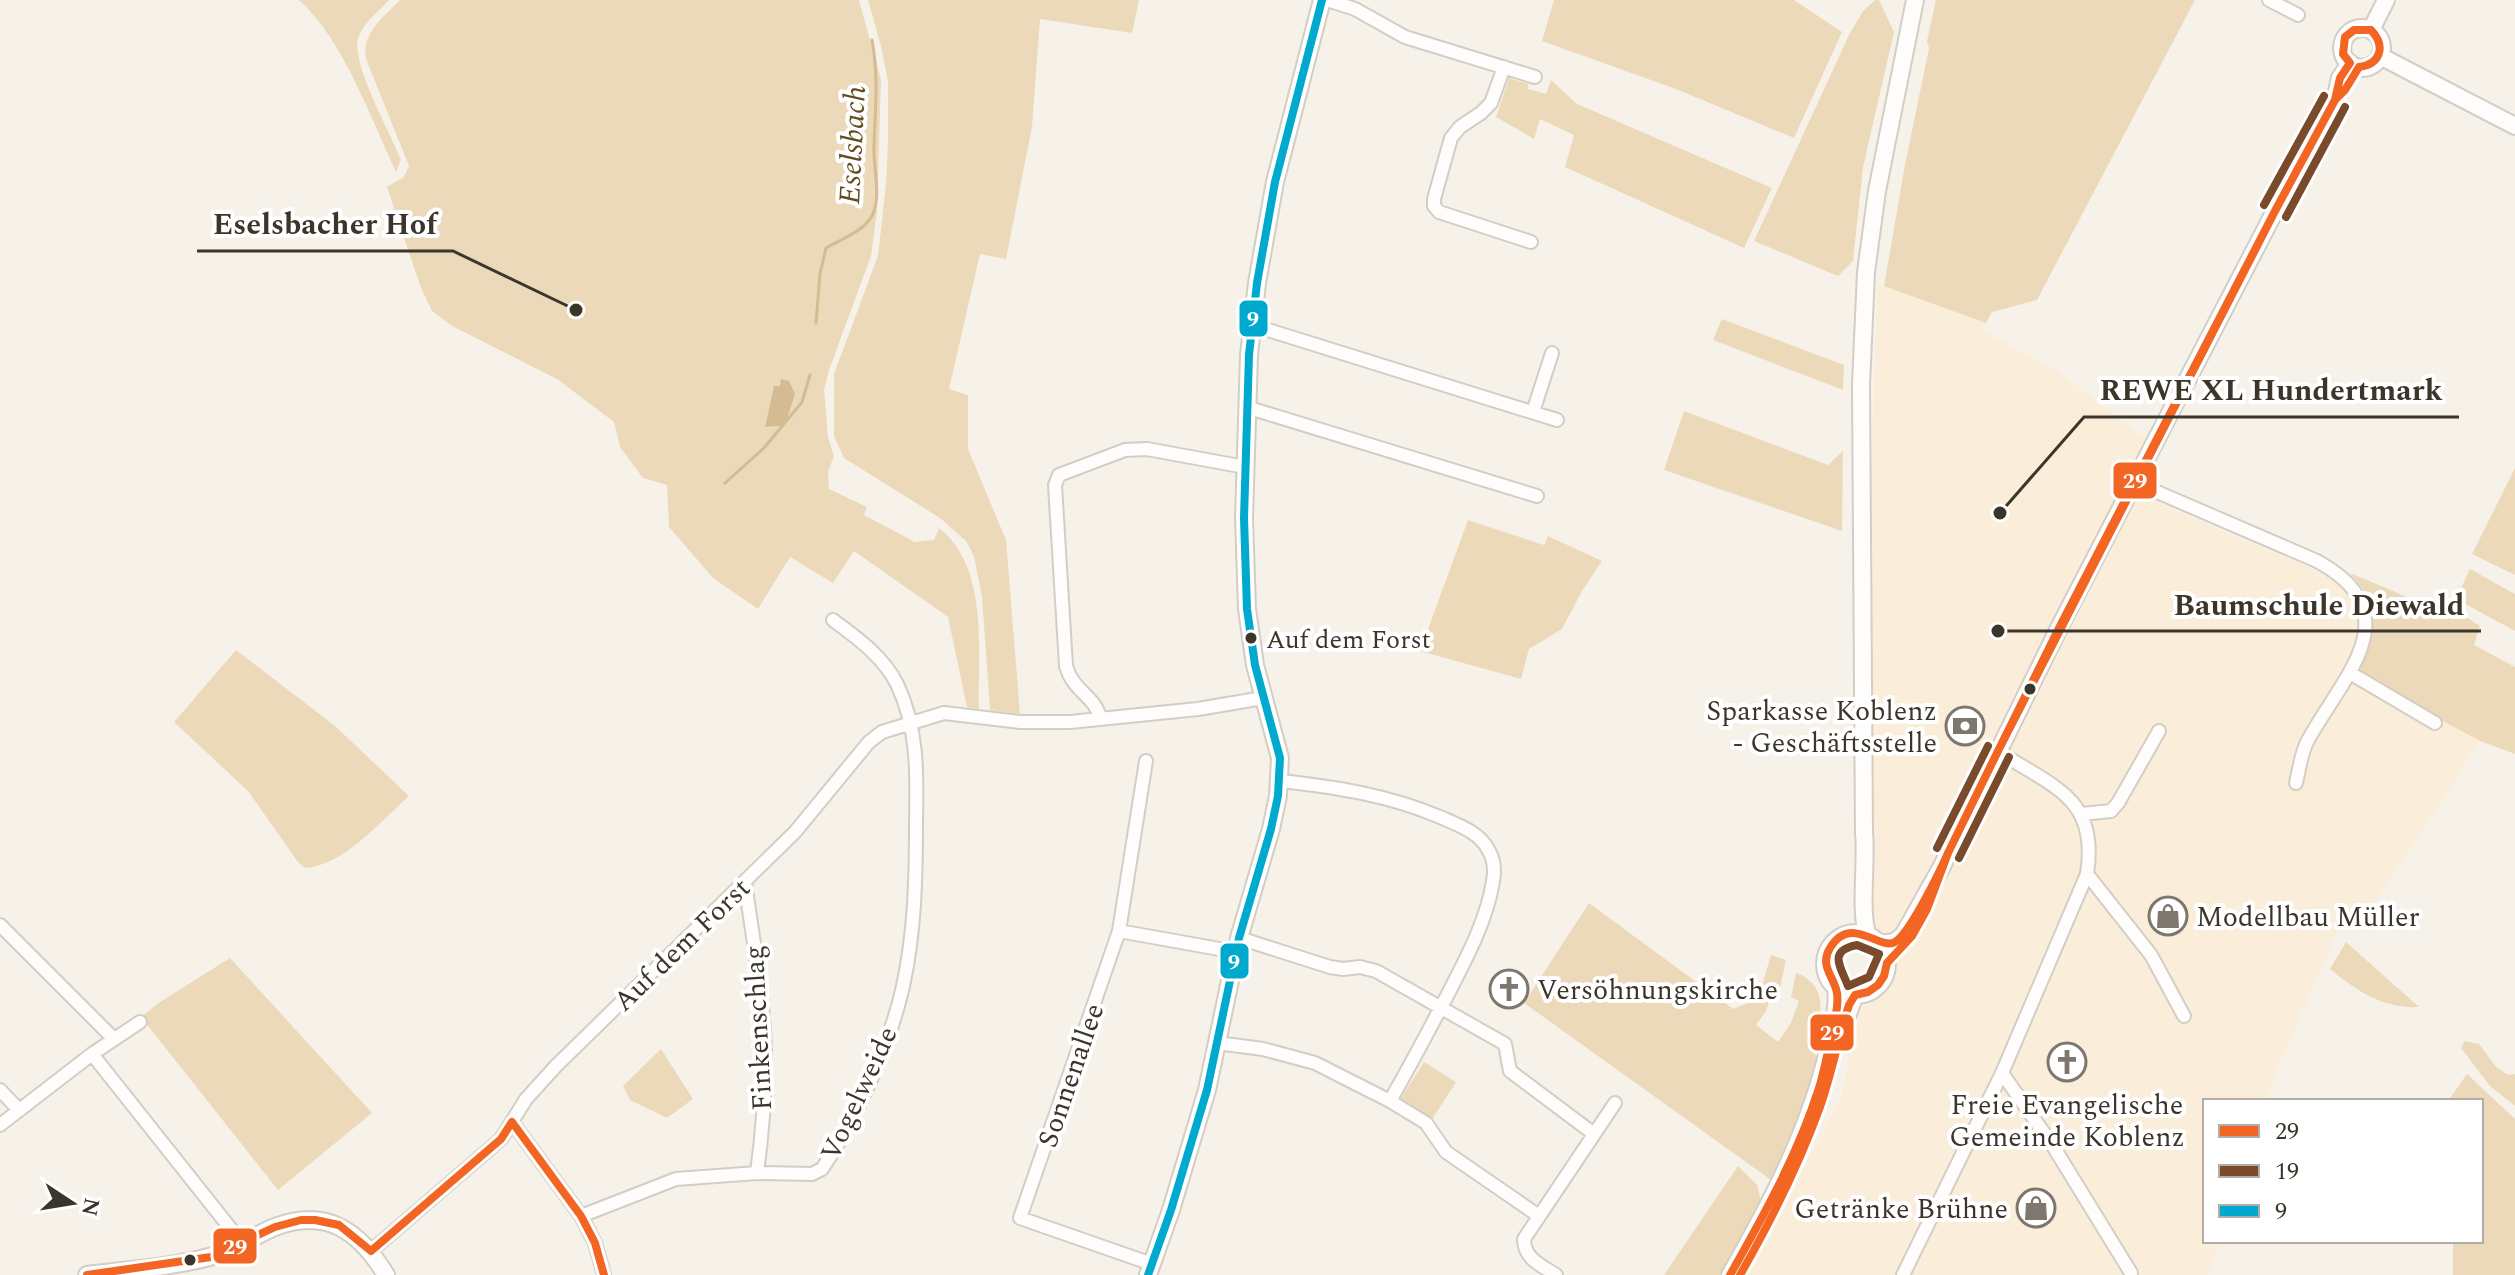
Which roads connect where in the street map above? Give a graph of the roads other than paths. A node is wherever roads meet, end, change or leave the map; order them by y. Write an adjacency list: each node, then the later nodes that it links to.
1 (1324, 0): 9 (street); 13 (street)
2 (1915, 0): 33 (street)
3 (2269, 0): 5 (street)
4 (2386, 0): 6 (street)
5 (2298, 15)
6 (2371, 30): 7 (street); 8 (street)
7 (2380, 56): 8 (street); 11 (street)
8 (2354, 65): 19 (street)
9 (1504, 67): 10 (street); 12 (street)
10 (1535, 77)
11 (2515, 126)
12 (1531, 242)
13 (1252, 325): 15 (street); 16 (street)
14 (1552, 353): 16 (street)
15 (1246, 407): 18 (street); 20 (street)
16 (1533, 412): 17 (street)
17 (1557, 420)
18 (1245, 467): 23 (street); 24 (street)
19 (2134, 482): 22 (street); 28 (street)
20 (1537, 496)
21 (833, 620): 25 (street)
22 (2350, 673): 26 (street); 31 (street)
23 (1263, 698): 24 (street, Auf dem Forst); 30 (street)
24 (1100, 719): 25 (street, Auf dem Forst)
25 (912, 721): 36 (street, Auf dem Forst); 59 (street, Vogelweide)
26 (2435, 723)
27 (2159, 731): 32 (street)
28 (1998, 751): 32 (street); 34 (street)
29 (1146, 761): 38 (street, Sonnenallee)
30 (1280, 781): 41 (street); 45 (street)
31 (2296, 783)
32 (2082, 814): 35 (street)
33 (1864, 833): 39 (street); 40 (street)
34 (1942, 866): 40 (street); 42 (street)
35 (2087, 874): 46 (street); 51 (street)
36 (745, 882): 56 (street, Auf dem Forst); 59 (street, Finkenschlag)
37 (0, 925): 48 (street)
38 (1119, 931): 41 (street); 64 (street, Sonnenallee)
39 (1847, 934): 40 (street); 43 (street)
40 (1874, 940): 42 (street)
41 (1237, 945): 45 (street); 49 (street)
42 (1887, 963): 44 (street)
43 (1836, 987): 44 (street); 72 (street)
44 (1855, 995): 73 (street)
45 (1441, 1007): 53 (street); 58 (street)
46 (2184, 1016)
47 (140, 1022): 48 (street)
48 (114, 1039): 50 (street)
49 (1217, 1043): 53 (street); 64 (street)
50 (92, 1054): 55 (street); 62 (street)
51 (2002, 1073): 66 (street); 67 (street)
52 (0, 1090): 55 (street)
53 (1390, 1101): 61 (street)
54 (1615, 1103): 58 (street)
55 (18, 1109): 57 (street)
56 (512, 1122): 60 (street); 63 (street, Auf dem Forst)
57 (0, 1125)
58 (1594, 1134): 61 (street)
59 (757, 1173): 60 (street, Vogelweide)
60 (581, 1216): 70 (street)
61 (1539, 1216): 71 (street)
62 (242, 1243): 63 (street); 65 (street)
63 (371, 1251): 69 (street)
64 (1150, 1269)
65 (155, 1270): 68 (street)
66 (1907, 1273)
67 (2131, 1273)
68 (87, 1275)
69 (386, 1275)
70 (604, 1275)
71 (1556, 1275)
72 (1730, 1275)
73 (1740, 1275)

